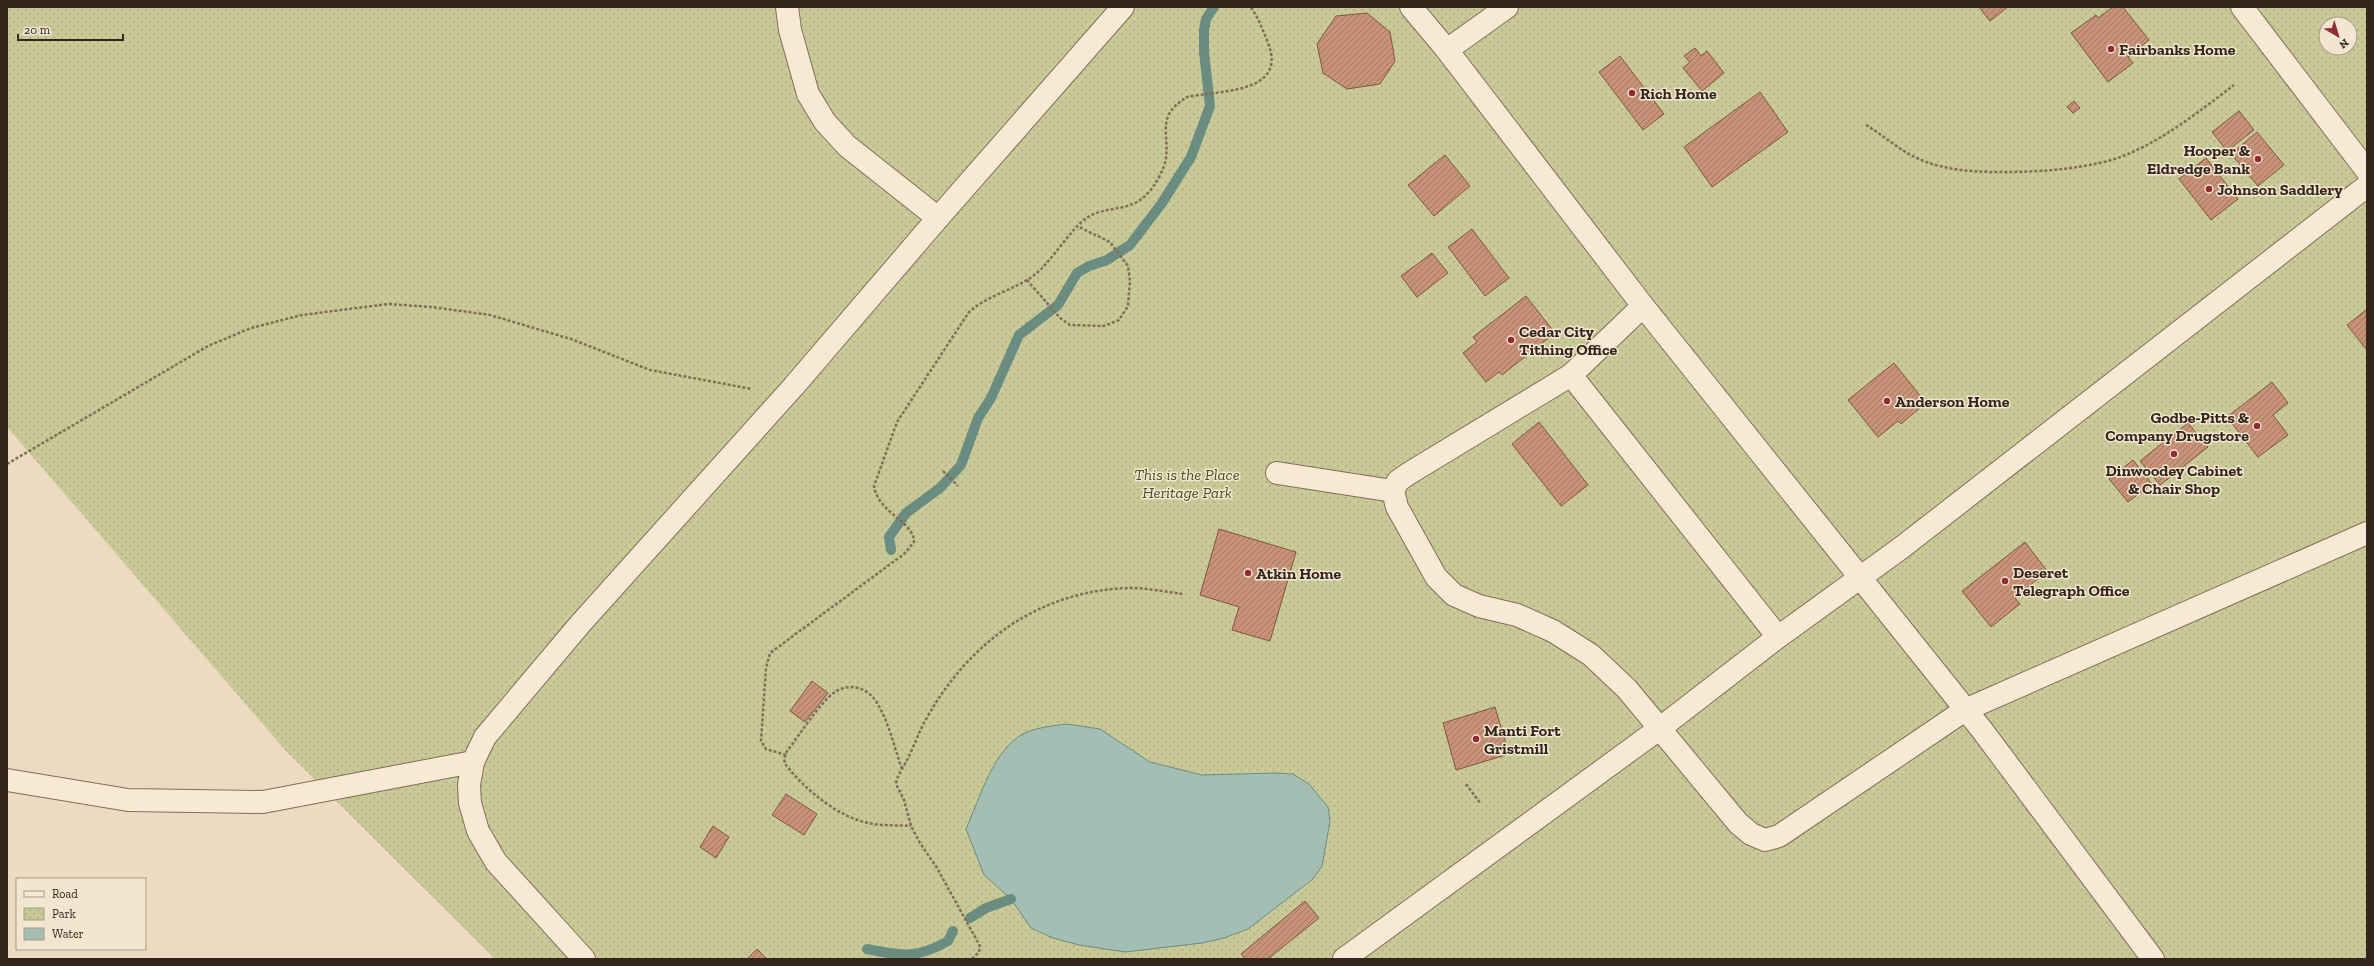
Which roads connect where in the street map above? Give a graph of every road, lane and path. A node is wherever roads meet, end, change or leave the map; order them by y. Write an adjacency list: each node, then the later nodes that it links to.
1 (787, 7): 12 (lane)
2 (1123, 7): 12 (lane)
3 (1251, 7): 13 (path)
4 (1411, 7): 7 (lane)
5 (1506, 7): 7 (lane)
6 (2242, 7): 10 (lane)
7 (1447, 50): 15 (lane)
8 (2234, 85): 9 (path)
9 (1866, 125)
10 (2367, 171)
11 (2367, 186): 24 (lane)
12 (938, 218): 17 (lane)
13 (1079, 227): 14 (path); 14 (path)
14 (1027, 280): 29 (path)
15 (1644, 306): 16 (lane); 24 (lane)
16 (1570, 375): 22 (lane); 26 (lane)
17 (794, 386): 18 (path); 30 (lane)
18 (7, 464)
19 (943, 471): 21 (path)
20 (1278, 473): 22 (lane)
21 (958, 486)
22 (1393, 491): 28 (lane)
23 (2367, 532): 27 (lane)
24 (1862, 577): 26 (lane); 27 (lane)
25 (1183, 594): 31 (path)
26 (1778, 637): 28 (lane)
27 (1965, 710): 28 (lane); 39 (lane)
28 (1659, 729): 38 (lane)
29 (786, 755): 31 (path); 35 (path)
30 (473, 762): 32 (lane); 36 (lane)
31 (902, 769): 35 (path)
32 (7, 780)
33 (1466, 784): 34 (path)
34 (1480, 803)
35 (911, 826): 37 (path)
36 (584, 959)
37 (972, 959)
38 (1344, 959)
39 (2153, 959)

